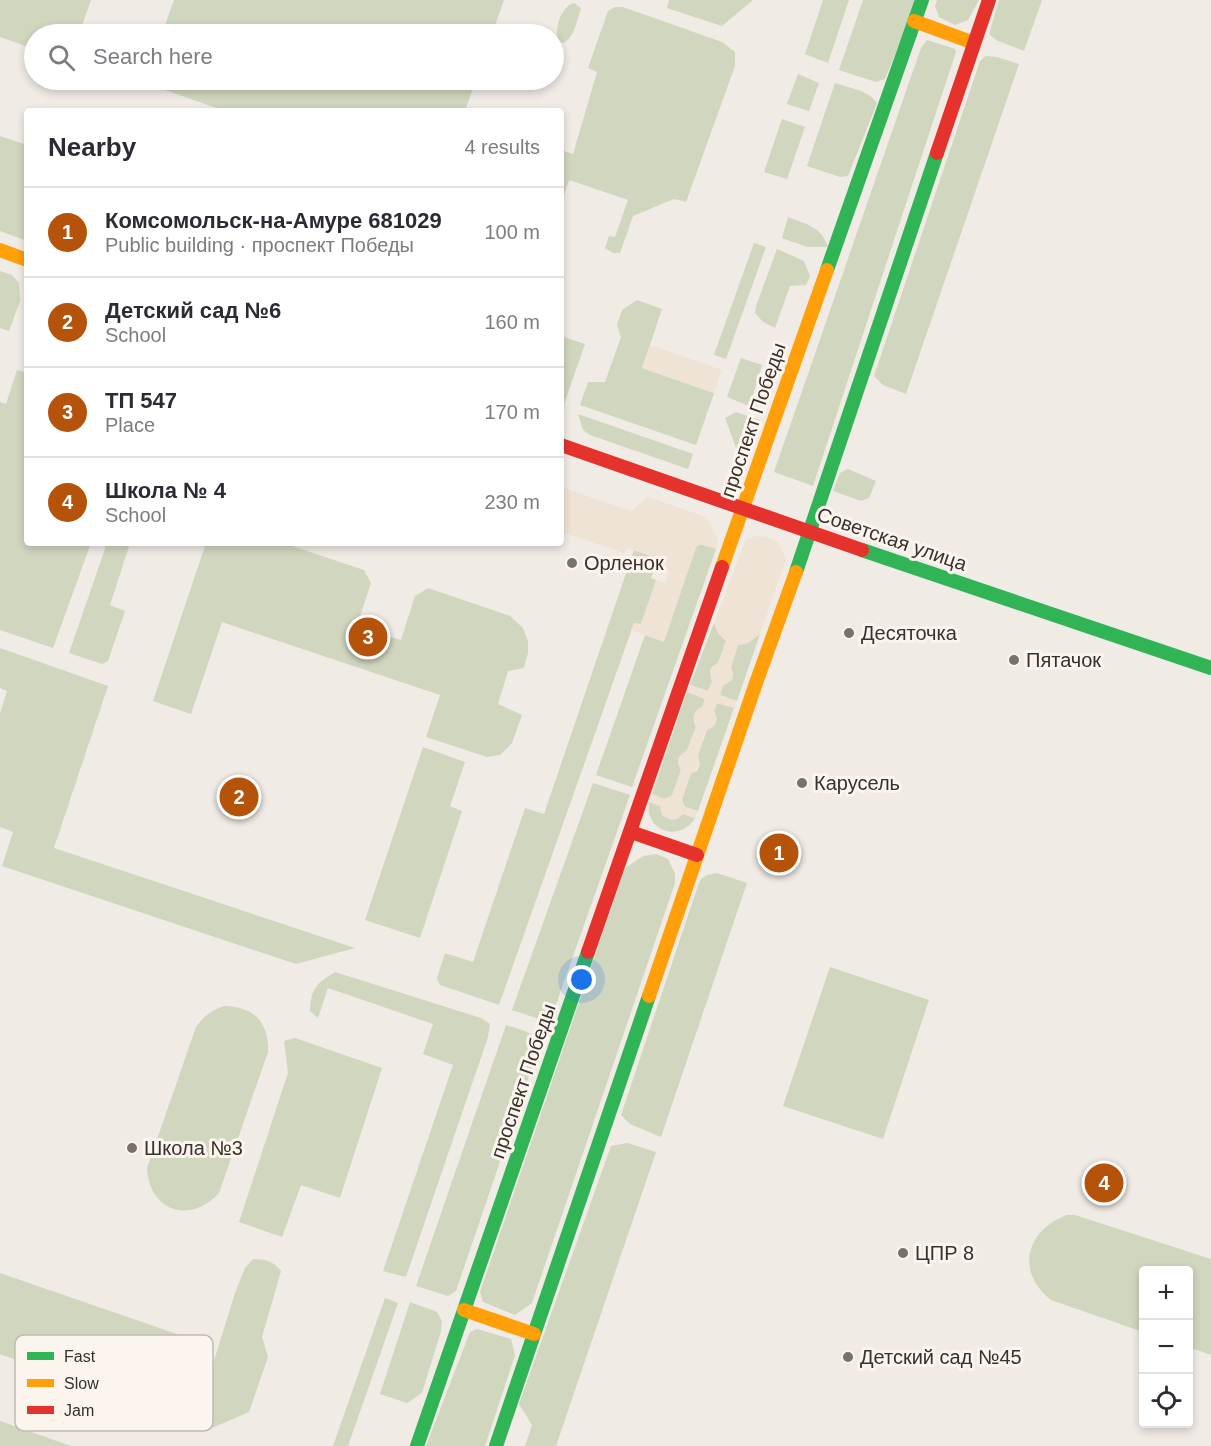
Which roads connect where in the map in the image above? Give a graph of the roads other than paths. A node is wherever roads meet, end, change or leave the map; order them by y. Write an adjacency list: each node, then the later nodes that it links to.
1 (922, 0): 3 (main road, проспект Победы)
2 (989, 0): 4 (main road)
3 (914, 21): 4 (main road); 8 (main road, проспект Победы)
4 (974, 43): 9 (main road)
5 (0, 250): 6 (main road)
6 (24, 259)
7 (564, 446): 8 (main road, Советская улица)
8 (743, 508): 9 (main road, Советская улица); 11 (main road, проспект Победы)
9 (809, 532): 10 (main road, Советская улица); 12 (main road)
10 (1211, 668)
11 (631, 832): 12 (main road); 13 (main road, проспект Победы)
12 (697, 855): 14 (main road)
13 (464, 1310): 14 (main road); 15 (main road, проспект Победы)
14 (534, 1334): 16 (main road)
15 (417, 1446)
16 (496, 1446)

